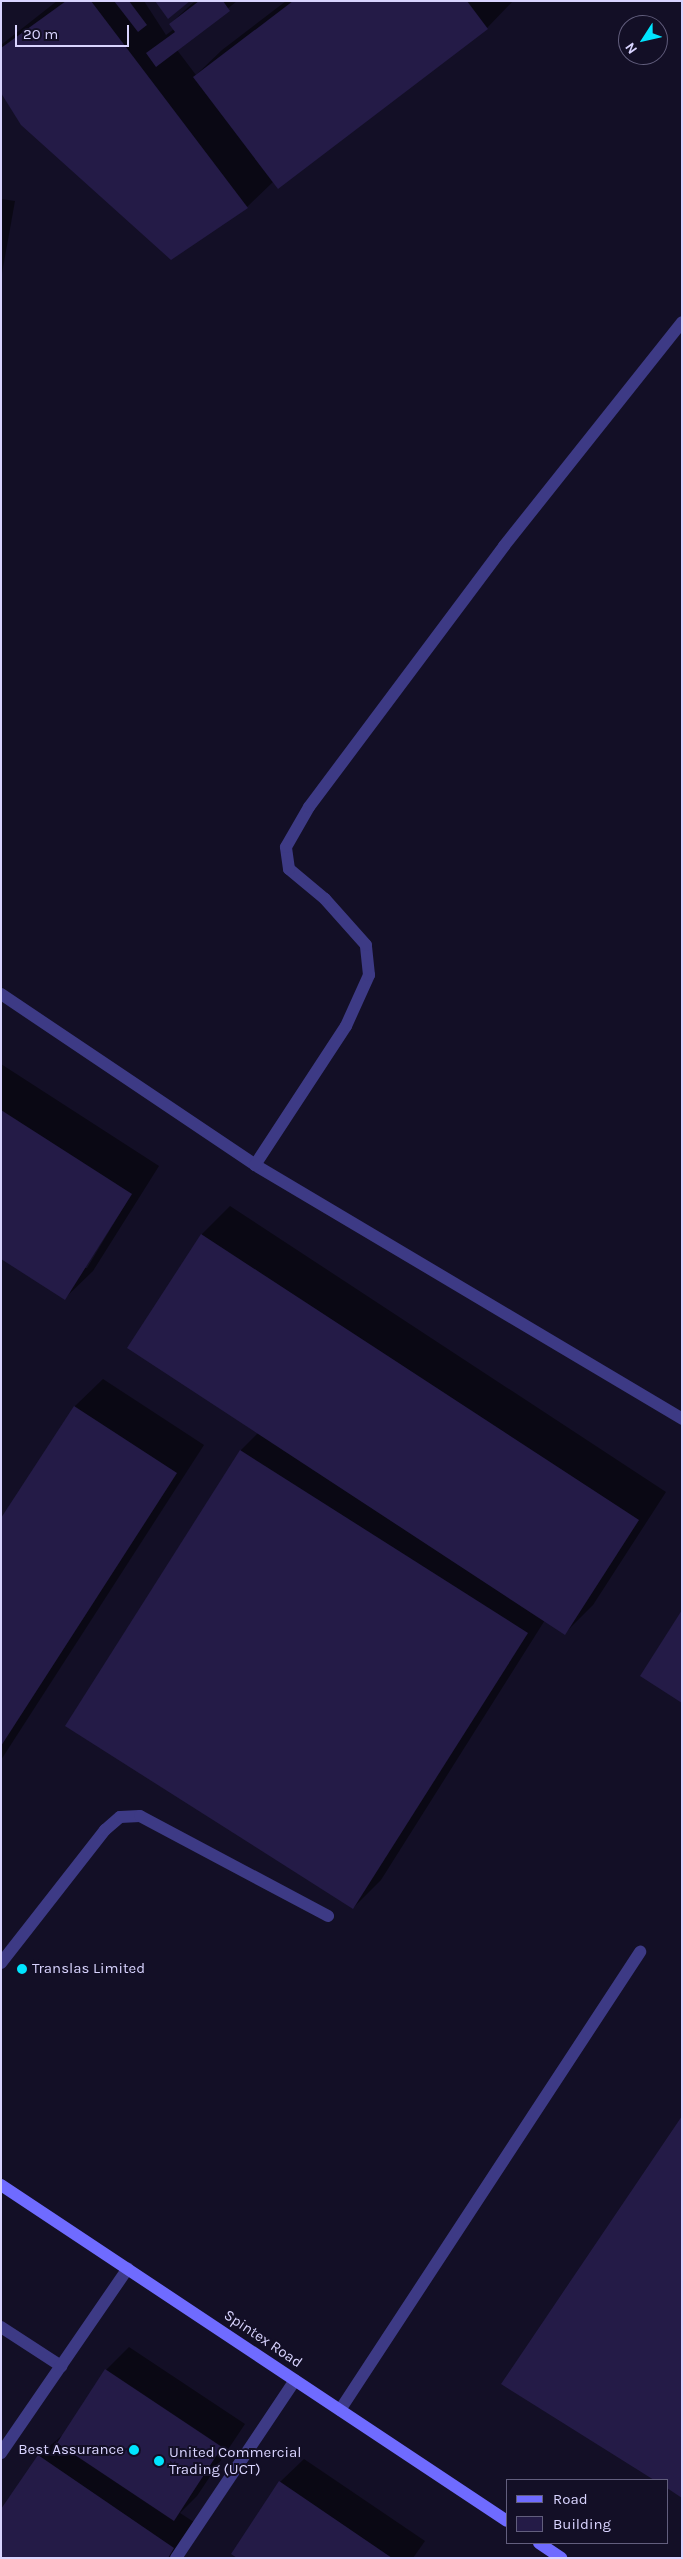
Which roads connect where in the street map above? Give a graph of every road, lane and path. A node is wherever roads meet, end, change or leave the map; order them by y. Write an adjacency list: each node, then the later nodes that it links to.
1 (682, 322): 3 (street)
2 (1, 994): 3 (street)
3 (254, 1165): 4 (street)
4 (682, 1419)
5 (328, 1916): 7 (street)
6 (640, 1952): 13 (street)
7 (1, 1962)
8 (1, 2185): 9 (main road, Spintex Road)
9 (128, 2268): 11 (street); 12 (main road, Spintex Road)
10 (1, 2327): 11 (street)
11 (61, 2366): 14 (street)
12 (295, 2380): 13 (main road, Spintex Road); 17 (street)
13 (340, 2410): 15 (main road, Spintex Road)
14 (1, 2453)
15 (506, 2520)
16 (541, 2544): 18 (main road)
17 (176, 2558)
18 (562, 2558)

